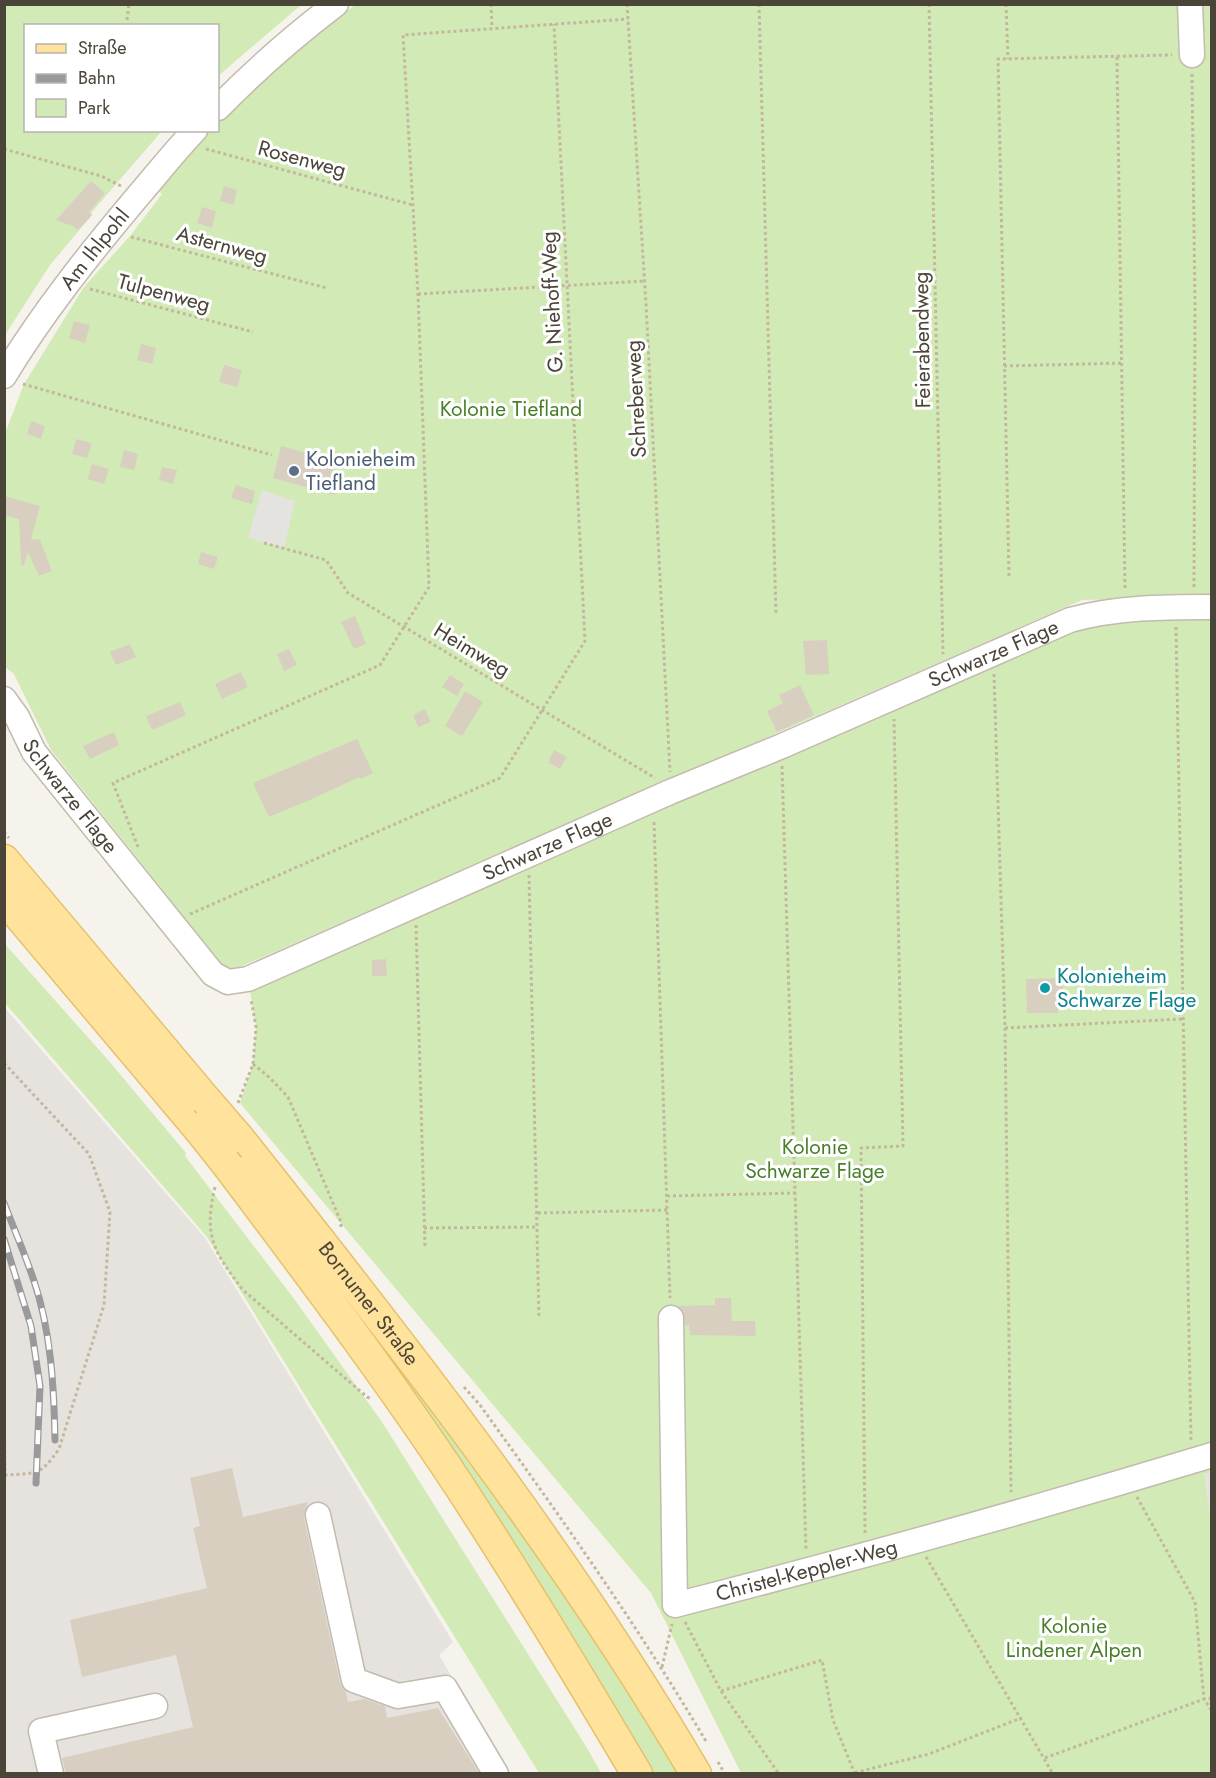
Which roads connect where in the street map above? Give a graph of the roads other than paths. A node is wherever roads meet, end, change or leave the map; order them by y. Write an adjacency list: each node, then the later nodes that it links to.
1 (336, 4): 4 (lane)
2 (1190, 4): 3 (lane)
3 (1192, 55)
4 (219, 107)
5 (189, 137): 6 (lane, Am Ihlpohl)
6 (5, 376)
7 (1194, 607): 8 (lane, Schwarze Flage)
8 (4, 699)
9 (4, 860): 18 (main road, Bornumer Straße, bridge)
10 (4, 898): 17 (main road, Bornumer Straße, bridge)
11 (671, 1318): 12 (lane, Christel-Keppler-Weg)
12 (1202, 1458)
13 (318, 1515): 16 (lane)
14 (155, 1706): 15 (lane)
15 (51, 1773)
16 (496, 1773)
17 (637, 1773)
18 (696, 1773)

